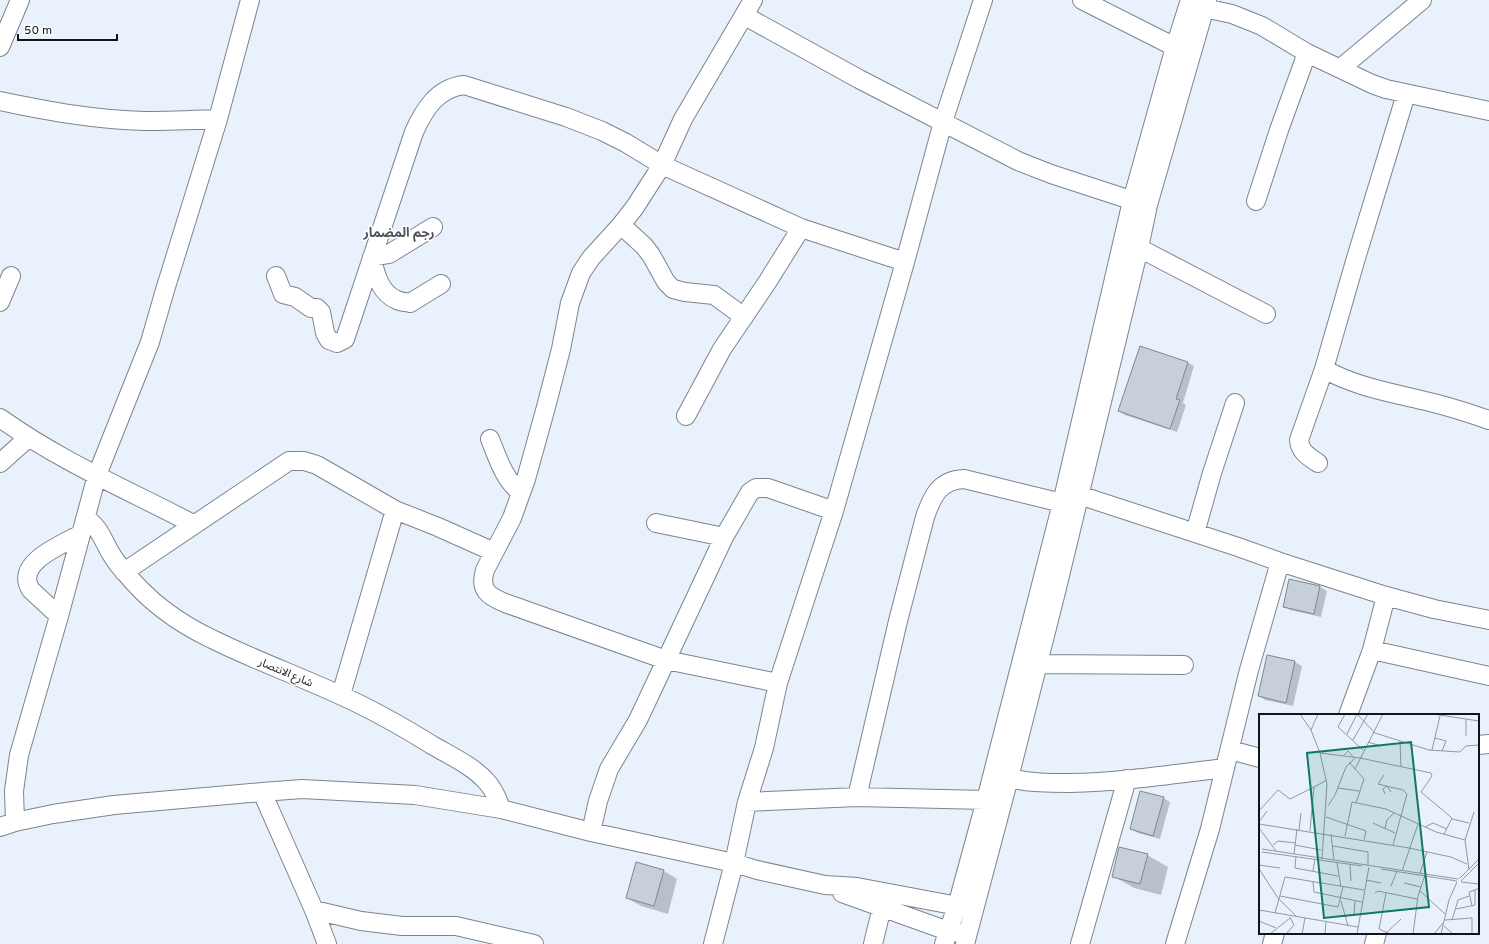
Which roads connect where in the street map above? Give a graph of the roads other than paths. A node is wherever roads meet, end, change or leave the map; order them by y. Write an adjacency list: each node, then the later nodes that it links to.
1 (20, 0): 10 (street)
2 (250, 0): 16 (street)
3 (753, 0): 8 (street)
4 (983, 0): 17 (street)
5 (1082, 0): 9 (street)
6 (1422, 0): 12 (street)
7 (1200, 3): 9 (street); 11 (street); 20 (street)
8 (745, 16): 17 (street); 18 (street)
9 (1175, 46): 20 (street)
10 (0, 48)
11 (1307, 53): 12 (street); 19 (street)
12 (1341, 68): 13 (street)
13 (1406, 94): 15 (street); 33 (street)
14 (0, 101): 16 (street)
15 (1489, 112)
16 (218, 119): 42 (street)
17 (943, 122): 20 (street); 26 (street)
18 (662, 165): 21 (street); 23 (street); 25 (street)
19 (1256, 201)
20 (1140, 203): 24 (street); 45 (street)
21 (621, 225): 32 (street); 43 (street)
22 (433, 227): 25 (street)
23 (801, 228): 26 (street); 32 (street)
24 (1139, 248): 31 (street); 44 (street)
25 (372, 257): 28 (street); 29 (street)
26 (905, 262): 47 (street)
27 (11, 276): 30 (street)
28 (276, 276)
29 (441, 284)
30 (0, 302)
31 (1266, 314)
32 (744, 317): 35 (street)
33 (1324, 369): 37 (street); 41 (street)
34 (1235, 403): 51 (street)
35 (686, 416)
36 (0, 418): 38 (street)
37 (1489, 420)
38 (28, 438): 40 (street); 42 (street)
39 (490, 439): 43 (street)
40 (0, 463)
41 (1318, 463)
42 (97, 475): 49 (street); 50 (street)
43 (521, 493): 53 (street)
44 (1079, 495): 51 (street); 61 (street)
45 (1062, 503): 75 (street); 76 (street)
46 (395, 510): 49 (street); 53 (street); 65 (street)
47 (834, 511): 52 (street); 64 (street)
48 (656, 522): 52 (street)
49 (193, 524): 55 (street)
50 (83, 526): 55 (street, شارع الانتصار); 57 (street); 57 (street)
51 (1195, 533): 54 (street)
52 (724, 537): 60 (street)
53 (494, 552): 60 (street)
54 (1280, 562): 56 (street); 69 (street)
55 (124, 572): 65 (street, شارع الانتصار)
56 (1386, 596): 58 (street); 59 (street)
57 (59, 616): 79 (street)
58 (1489, 620)
59 (1372, 650): 63 (street); 66 (street)
60 (666, 660): 64 (street); 80 (street)
61 (1038, 664): 62 (street); 72 (street)
62 (1184, 665)
63 (1489, 676)
64 (778, 683): 77 (street)
65 (342, 696): 78 (street, شارع الانتصار)
66 (1348, 714)
67 (1489, 744): 68 (street)
68 (1479, 745)
69 (1230, 750): 70 (street); 71 (street)
70 (1259, 758)
71 (1225, 768): 73 (street); 96 (street)
72 (1009, 778): 73 (street); 85 (street)
73 (1127, 779): 95 (street)
74 (262, 792): 78 (street); 79 (street); 86 (street)
75 (857, 797): 76 (street); 77 (street)
76 (986, 800): 83 (street)
77 (747, 802): 81 (street)
78 (501, 808): 80 (street)
79 (8, 825)
80 (591, 832): 81 (street)
81 (734, 863): 82 (street); 93 (street)
82 (825, 885): 83 (street); 84 (street)
83 (957, 906): 85 (street); 89 (street)
84 (882, 907): 89 (street); 94 (street)
85 (974, 909): 90 (street)
86 (314, 910): 91 (street); 92 (street)
87 (1275, 934): 97 (street)
88 (1377, 934): 98 (street)
89 (946, 937): 90 (street)
90 (966, 940)
91 (327, 944)
92 (534, 944)
93 (713, 944)
94 (873, 944)
95 (1080, 944)
96 (1175, 944)
97 (1272, 944)
98 (1374, 944)

